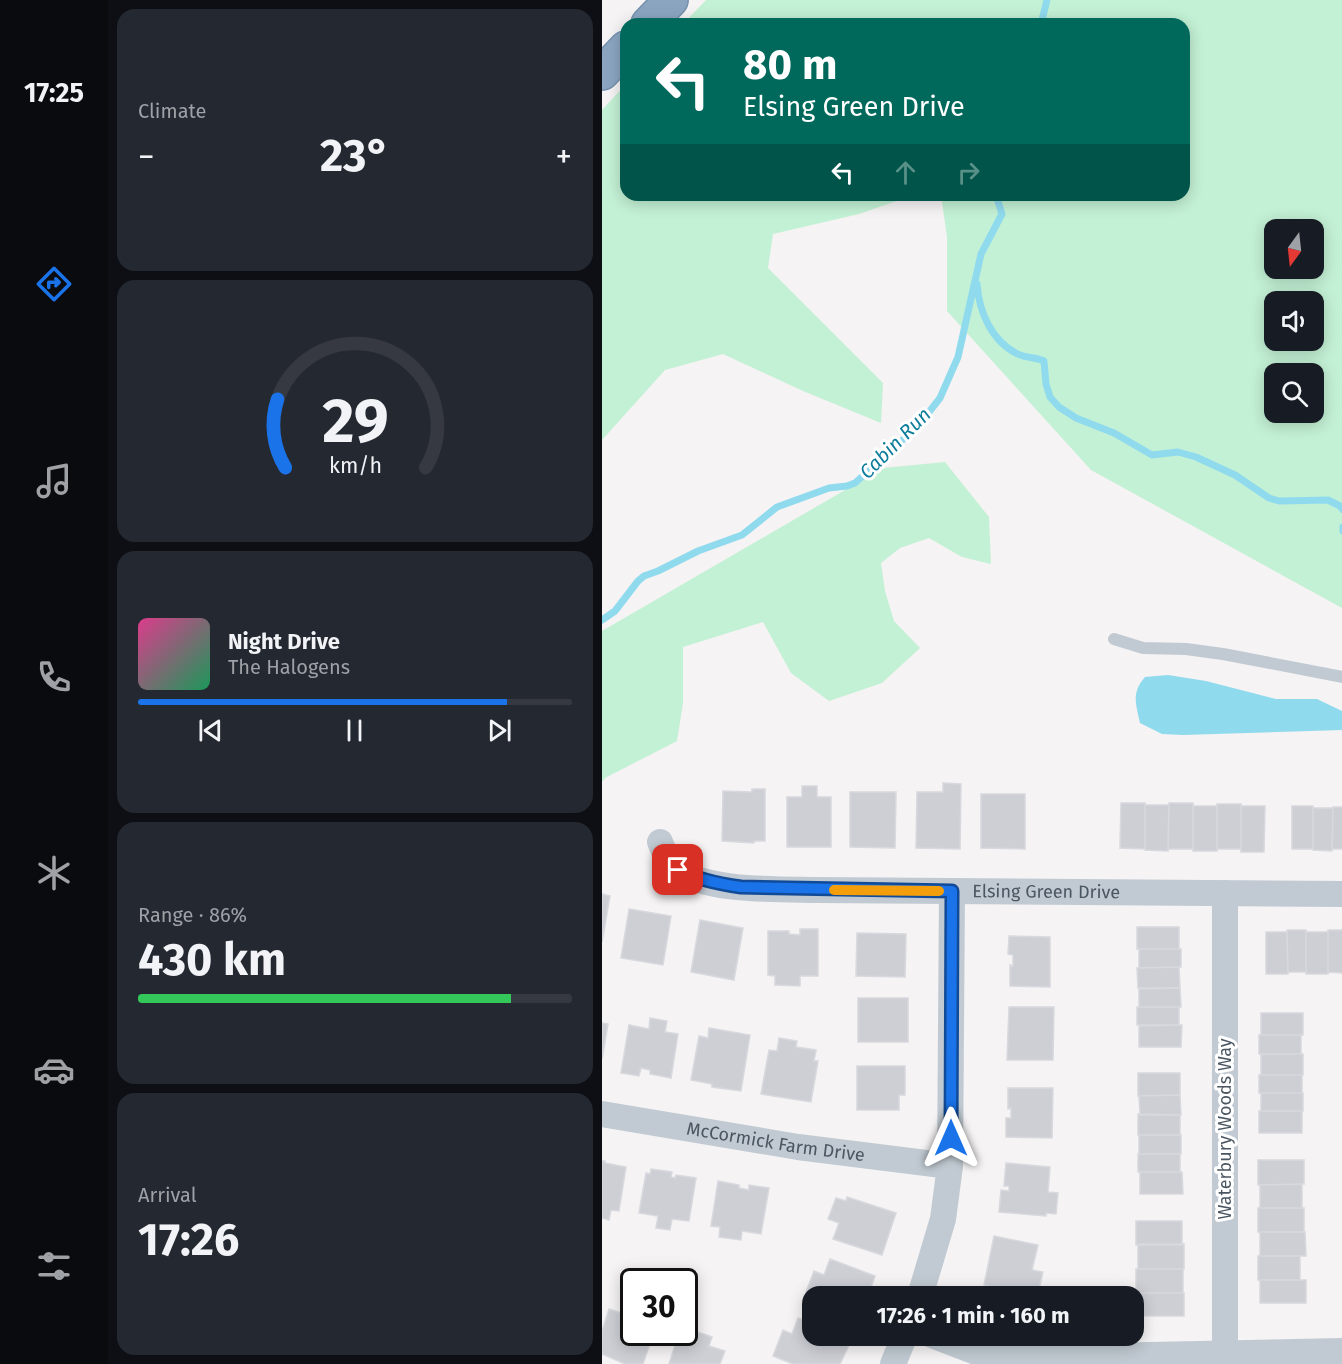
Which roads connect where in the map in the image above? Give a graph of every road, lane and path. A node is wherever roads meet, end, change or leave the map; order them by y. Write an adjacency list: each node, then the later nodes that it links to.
1 (671, 0): 2 (highway)
2 (654, 18)
3 (620, 54): 4 (highway)
4 (602, 73)
5 (1114, 639): 6 (lane)
6 (1343, 677)
7 (660, 842): 8 (street, Elsing Green Drive)
8 (952, 891): 9 (street, Elsing Green Drive); 12 (street)
9 (1225, 893): 10 (street, Elsing Green Drive); 17 (street, Waterbury Woods Way)
10 (1343, 894)
11 (602, 1114): 12 (street, McCormick Farm Drive)
12 (950, 1166): 13 (street)
13 (923, 1286)
14 (900, 1346): 18 (street)
15 (960, 1346): 17 (street)
16 (1343, 1351): 17 (street)
17 (1225, 1359)
18 (893, 1364)

